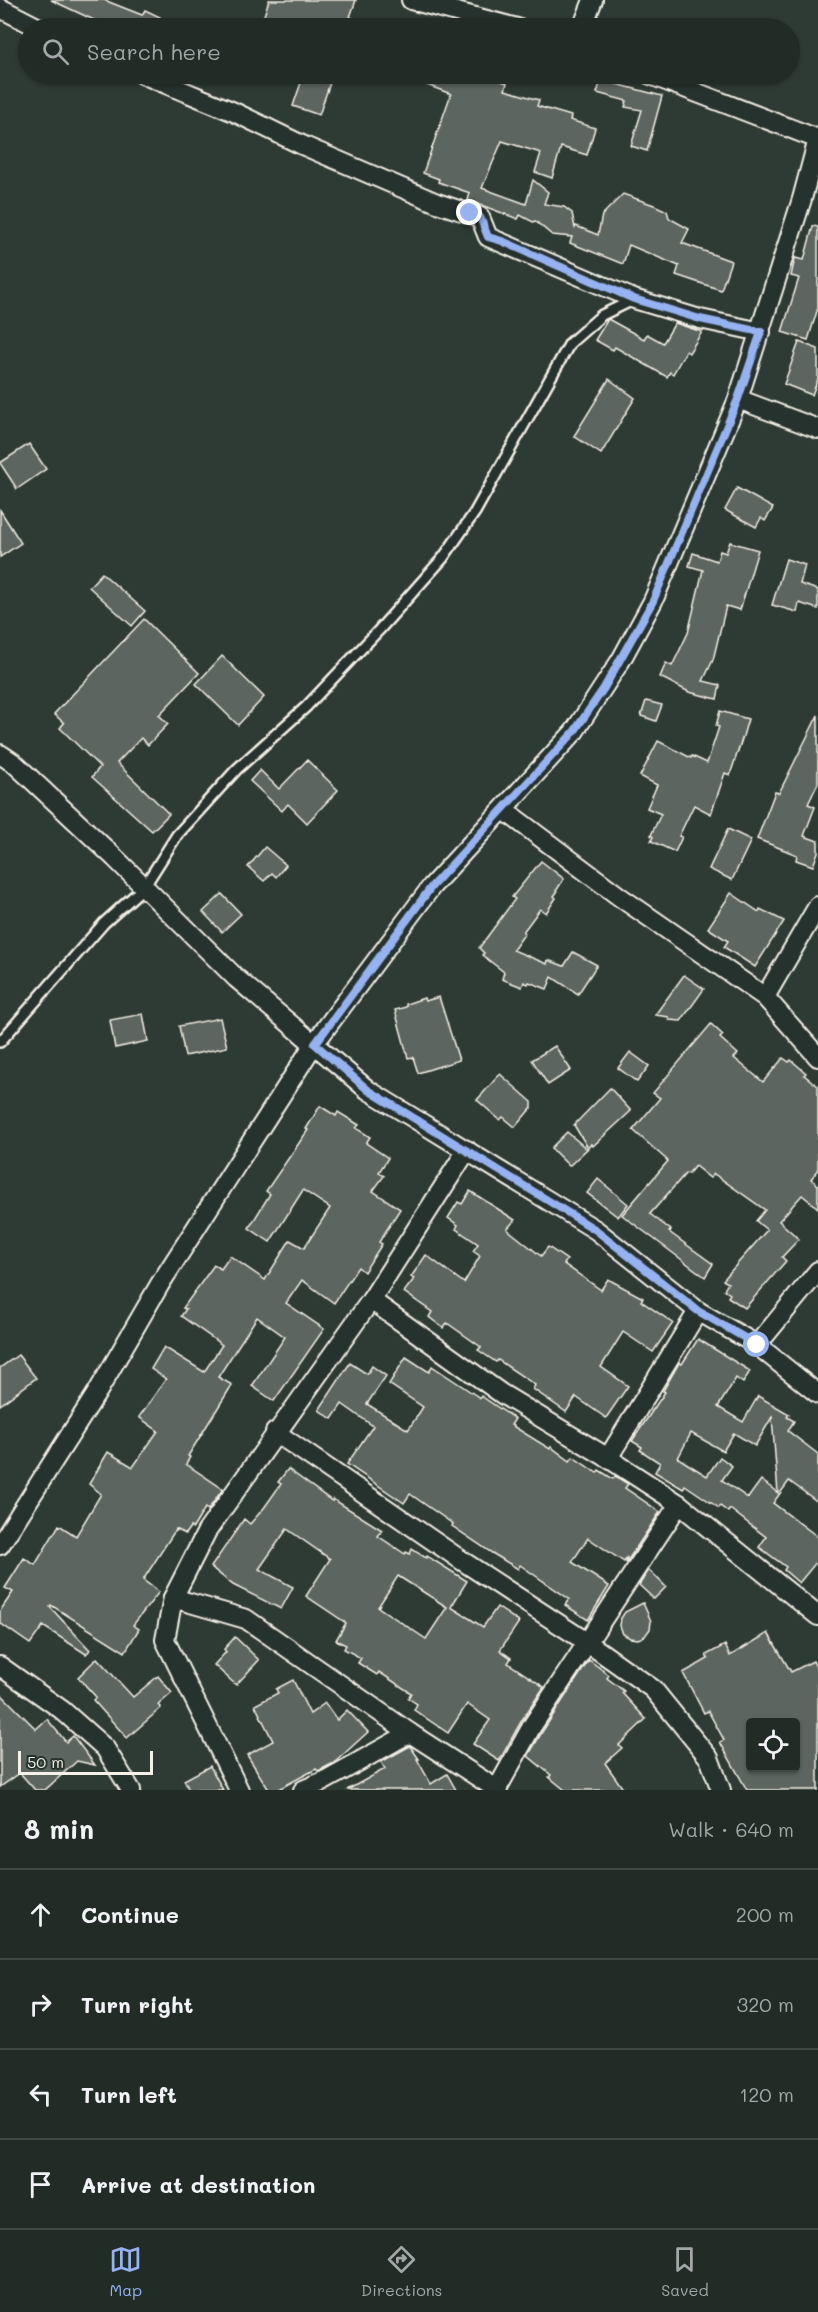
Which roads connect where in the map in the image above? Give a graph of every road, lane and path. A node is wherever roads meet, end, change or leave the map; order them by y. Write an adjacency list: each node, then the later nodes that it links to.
1 (411, 0): 5 (street)
2 (593, 0): 6 (street)
3 (0, 8): 4 (street)
4 (20, 18)
5 (479, 18)
6 (586, 18)
7 (166, 84): 10 (street)
8 (674, 84): 9 (street)
9 (818, 139): 11 (street)
10 (634, 299): 11 (street); 16 (lane)
11 (761, 332): 12 (street)
12 (738, 399): 13 (street); 15 (street)
13 (818, 429)
14 (0, 754): 16 (street)
15 (504, 810): 18 (street); 20 (street)
16 (144, 887): 19 (lane); 20 (street)
17 (818, 906): 18 (street)
18 (765, 997): 21 (street)
19 (0, 1042)
20 (315, 1044): 22 (street); 31 (street)
21 (818, 1057)
22 (467, 1150): 24 (street); 25 (street)
23 (818, 1271): 26 (street)
24 (371, 1300): 28 (street); 29 (street)
25 (698, 1311): 26 (street); 29 (street)
26 (757, 1345): 27 (street)
27 (818, 1394)
28 (275, 1432): 32 (street); 34 (street)
29 (608, 1458): 30 (street)
30 (679, 1504): 33 (street); 34 (street)
31 (0, 1545)
32 (172, 1598): 36 (street); 39 (street)
33 (818, 1616)
34 (588, 1643): 37 (street); 41 (street)
35 (0, 1666): 38 (street)
36 (410, 1733): 37 (street); 40 (street)
37 (498, 1789)
38 (131, 1790)
39 (239, 1790)
40 (303, 1790)
41 (721, 1790)

